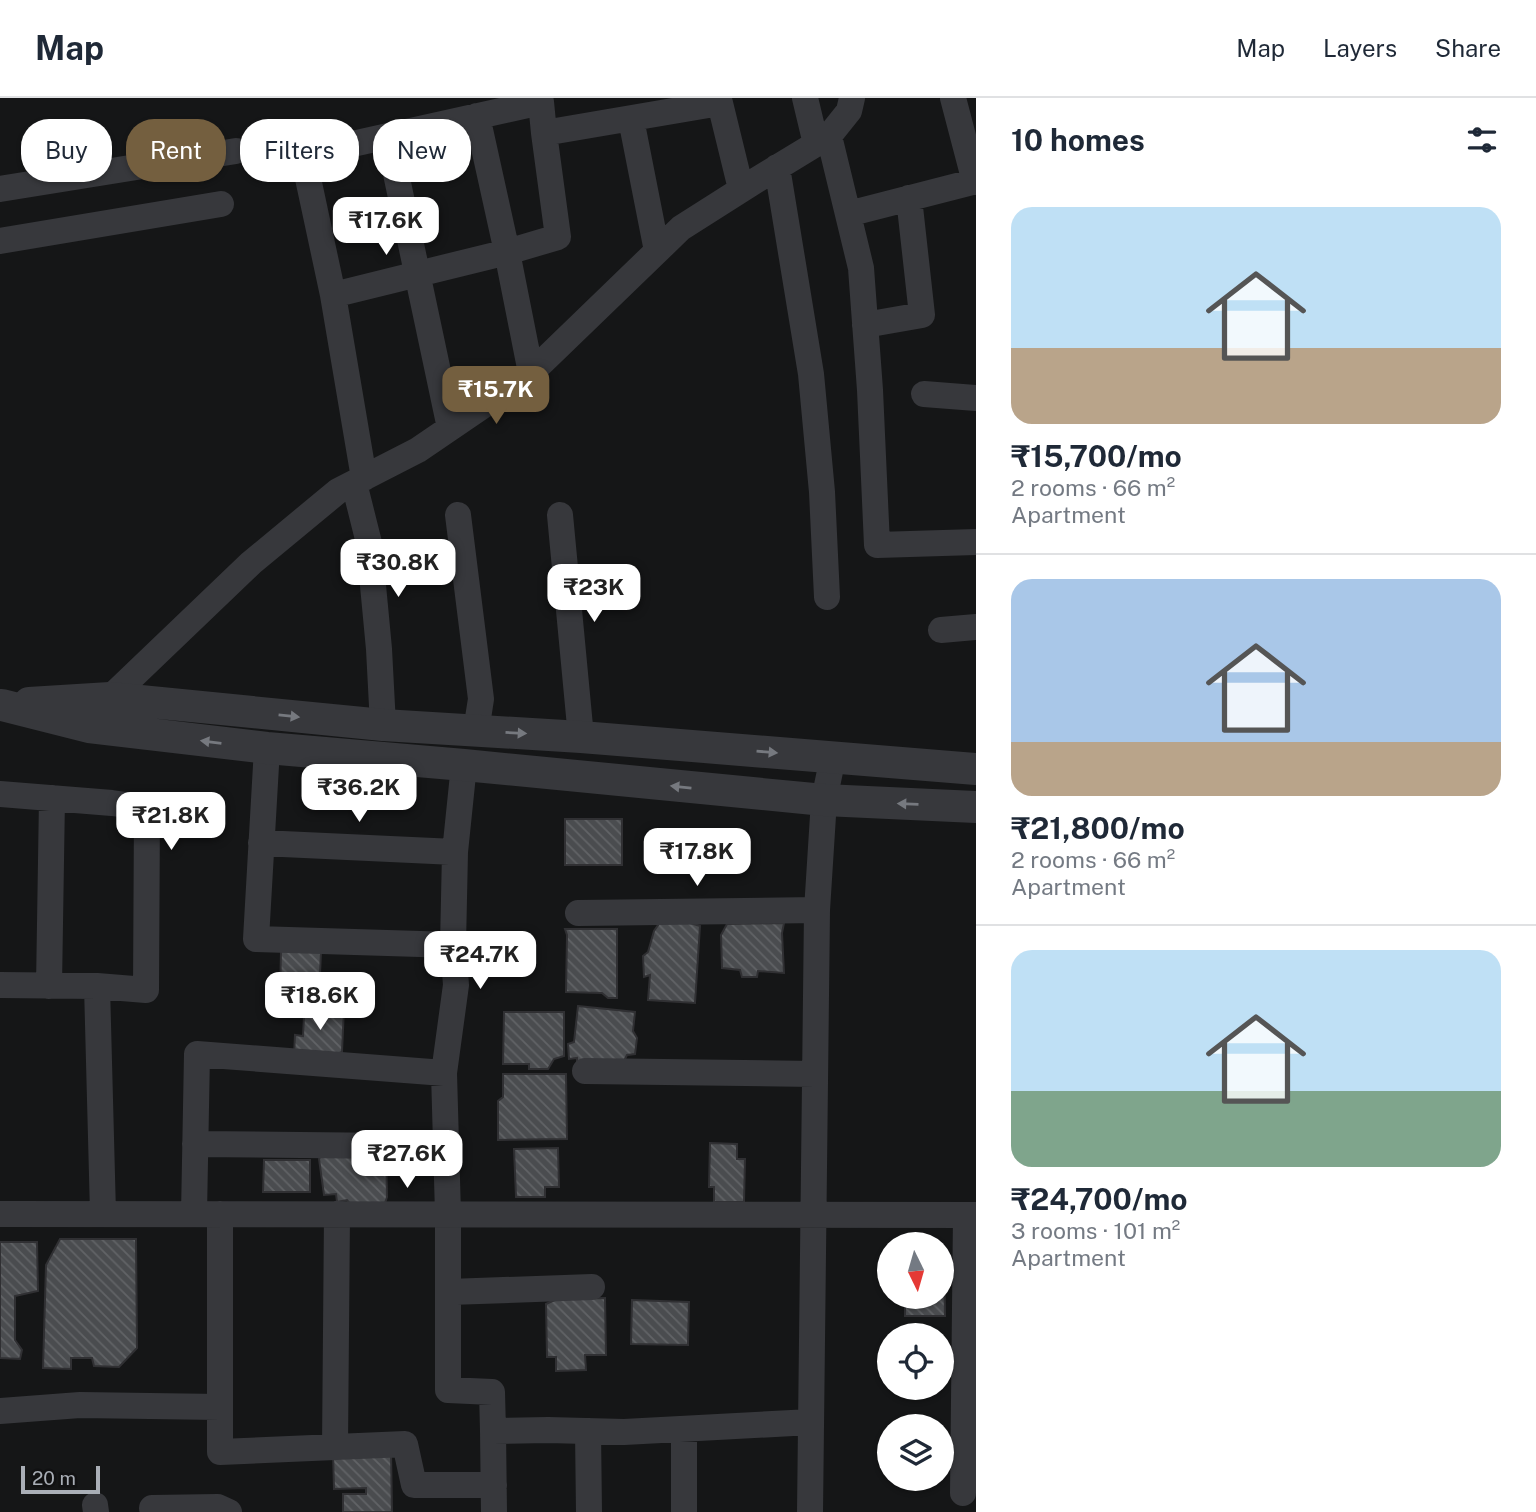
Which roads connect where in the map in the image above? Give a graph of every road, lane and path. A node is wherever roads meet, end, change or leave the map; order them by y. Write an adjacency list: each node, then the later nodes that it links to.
1 (805, 98): 10 (street)
2 (852, 98): 10 (street)
3 (953, 98): 14 (street)
4 (541, 100): 5 (street); 8 (street)
5 (477, 116): 6 (street); 22 (street)
6 (464, 119)
7 (631, 119): 8 (street); 16 (street); 21 (street)
8 (544, 133): 22 (street)
9 (373, 139): 24 (street)
10 (823, 140): 12 (street); 19 (street)
11 (236, 151): 15 (street)
12 (777, 167): 16 (street); 34 (street)
13 (398, 182): 23 (street)
14 (975, 182): 17 (street)
15 (0, 189)
16 (741, 189): 21 (street)
17 (909, 198): 19 (street); 25 (street)
18 (221, 204): 20 (street)
19 (848, 214): 25 (street)
20 (0, 241)
21 (657, 251): 26 (street)
22 (507, 252): 23 (street); 26 (street)
23 (417, 274): 24 (street); 29 (street)
24 (333, 295): 30 (street)
25 (865, 325): 33 (street)
26 (531, 373): 29 (street)
27 (924, 394): 28 (street)
28 (976, 398)
29 (450, 428): 30 (street)
30 (359, 480): 37 (street); 39 (street)
31 (458, 515): 41 (street)
32 (559, 515): 42 (street)
33 (976, 542)
34 (827, 597)
35 (976, 627): 36 (street)
36 (941, 630)
37 (110, 698): 38 (street); 39 (street, one-way to 39); 40 (street)
38 (1, 705): 40 (street)
39 (383, 725): 41 (street)
40 (89, 727): 43 (street, one-way to 40)
41 (476, 731): 42 (street, one-way to 42)
42 (581, 737): 44 (street, one-way to 44)
43 (267, 748): 45 (street); 51 (street)
44 (833, 757): 46 (street); 49 (street)
45 (464, 765): 49 (street, one-way to 45); 52 (street)
46 (976, 769)
47 (0, 794): 48 (street)
48 (52, 798): 57 (street); 58 (street)
49 (824, 800): 50 (street, one-way to 49); 53 (street)
50 (976, 807)
51 (261, 843): 52 (street); 55 (street)
52 (455, 852): 55 (street)
53 (817, 910): 54 (street); 61 (street)
54 (578, 913)
55 (453, 945): 60 (street)
56 (0, 985): 57 (street)
57 (49, 986): 58 (street)
58 (97, 986): 64 (street)
59 (584, 1071): 61 (street)
60 (444, 1073): 62 (street); 68 (street)
61 (816, 1074): 69 (street)
62 (195, 1144): 63 (street); 66 (street)
63 (396, 1146)
64 (103, 1213): 65 (street); 66 (street)
65 (0, 1214)
66 (207, 1214): 67 (street); 73 (street)
67 (338, 1214): 68 (street); 79 (street)
68 (448, 1214): 69 (street); 72 (street)
69 (814, 1215): 70 (street); 75 (street)
70 (971, 1215): 81 (street)
71 (593, 1287): 72 (street)
72 (449, 1292): 78 (street)
73 (219, 1407): 74 (street); 79 (street)
74 (0, 1411)
75 (811, 1422): 76 (street); 87 (street)
76 (684, 1429): 77 (street); 86 (street)
77 (587, 1431): 78 (street); 85 (street)
78 (493, 1432): 80 (street)
79 (335, 1447): 80 (street)
80 (494, 1485): 84 (street)
81 (963, 1493)
82 (152, 1508): 83 (street)
83 (229, 1512)
84 (494, 1512)
85 (589, 1512)
86 (684, 1512)
87 (810, 1512)

